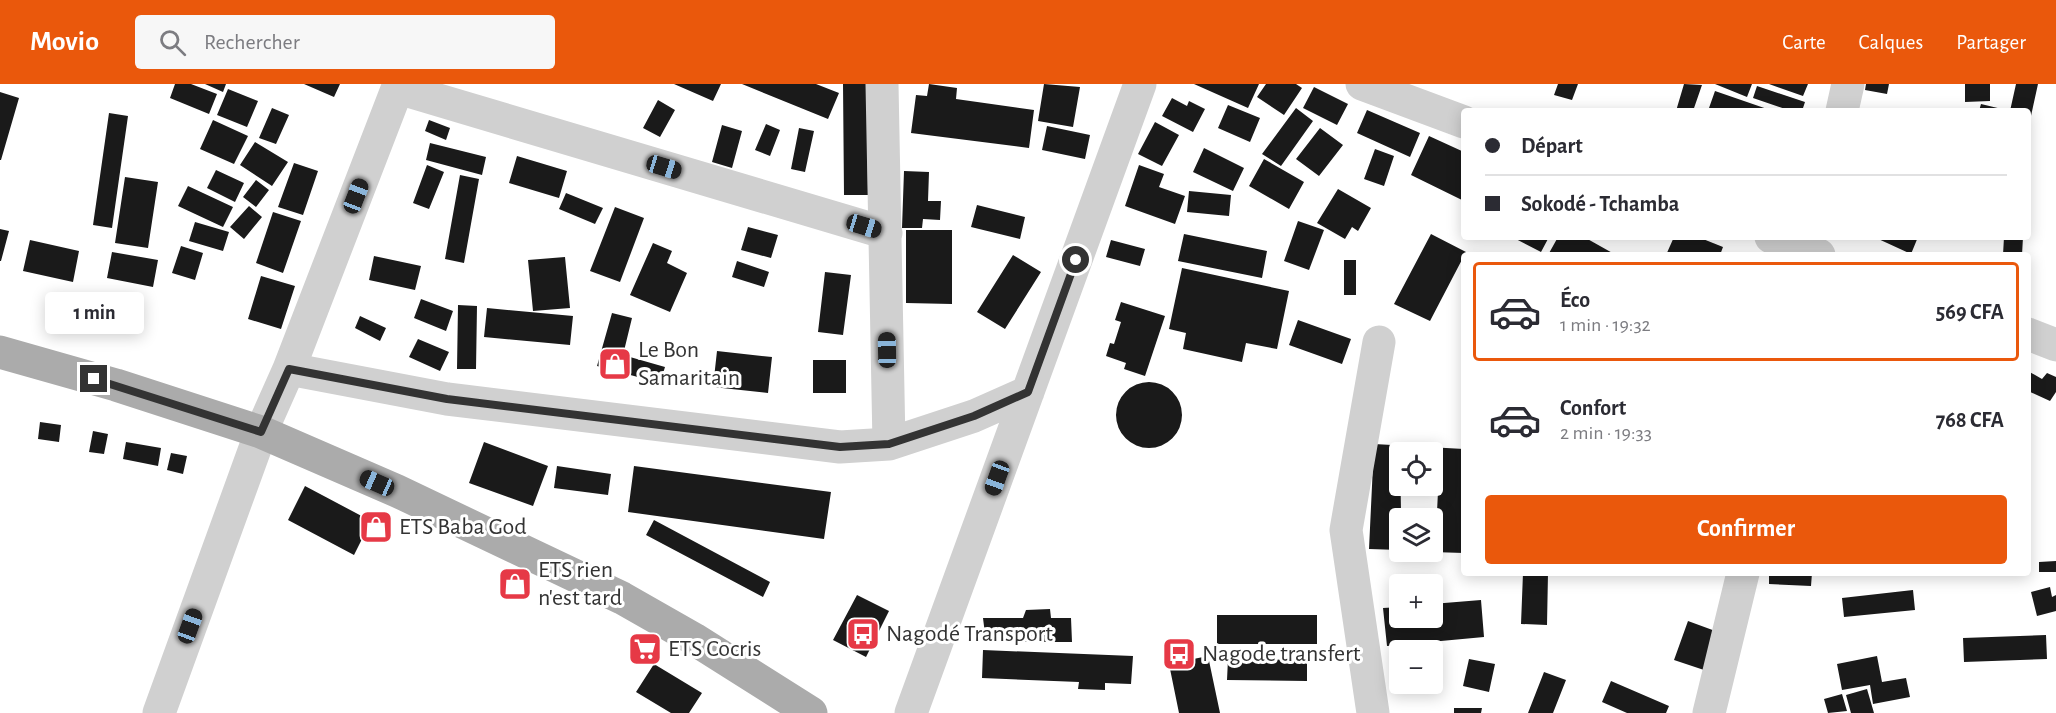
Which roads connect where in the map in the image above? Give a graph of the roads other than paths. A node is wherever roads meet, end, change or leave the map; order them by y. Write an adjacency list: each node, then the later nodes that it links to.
1 (882, 84): 8 (street)
2 (1140, 84): 16 (street)
3 (1362, 84): 7 (street)
4 (1848, 84): 6 (street)
5 (398, 86): 8 (street); 15 (street)
6 (1843, 108)
7 (1461, 121)
8 (886, 232): 18 (street)
9 (1781, 240): 10 (street)
10 (1814, 250)
11 (2031, 335): 13 (street)
12 (1378, 342): 23 (street)
13 (2056, 345)
14 (0, 352): 17 (main road)
15 (289, 369): 17 (street); 18 (street)
16 (1028, 392): 18 (street); 22 (street)
17 (261, 432): 20 (street); 21 (main road)
18 (889, 444)
19 (1742, 576): 24 (street)
20 (159, 713)
21 (811, 713)
22 (911, 713)
23 (1373, 713)
24 (1709, 713)

